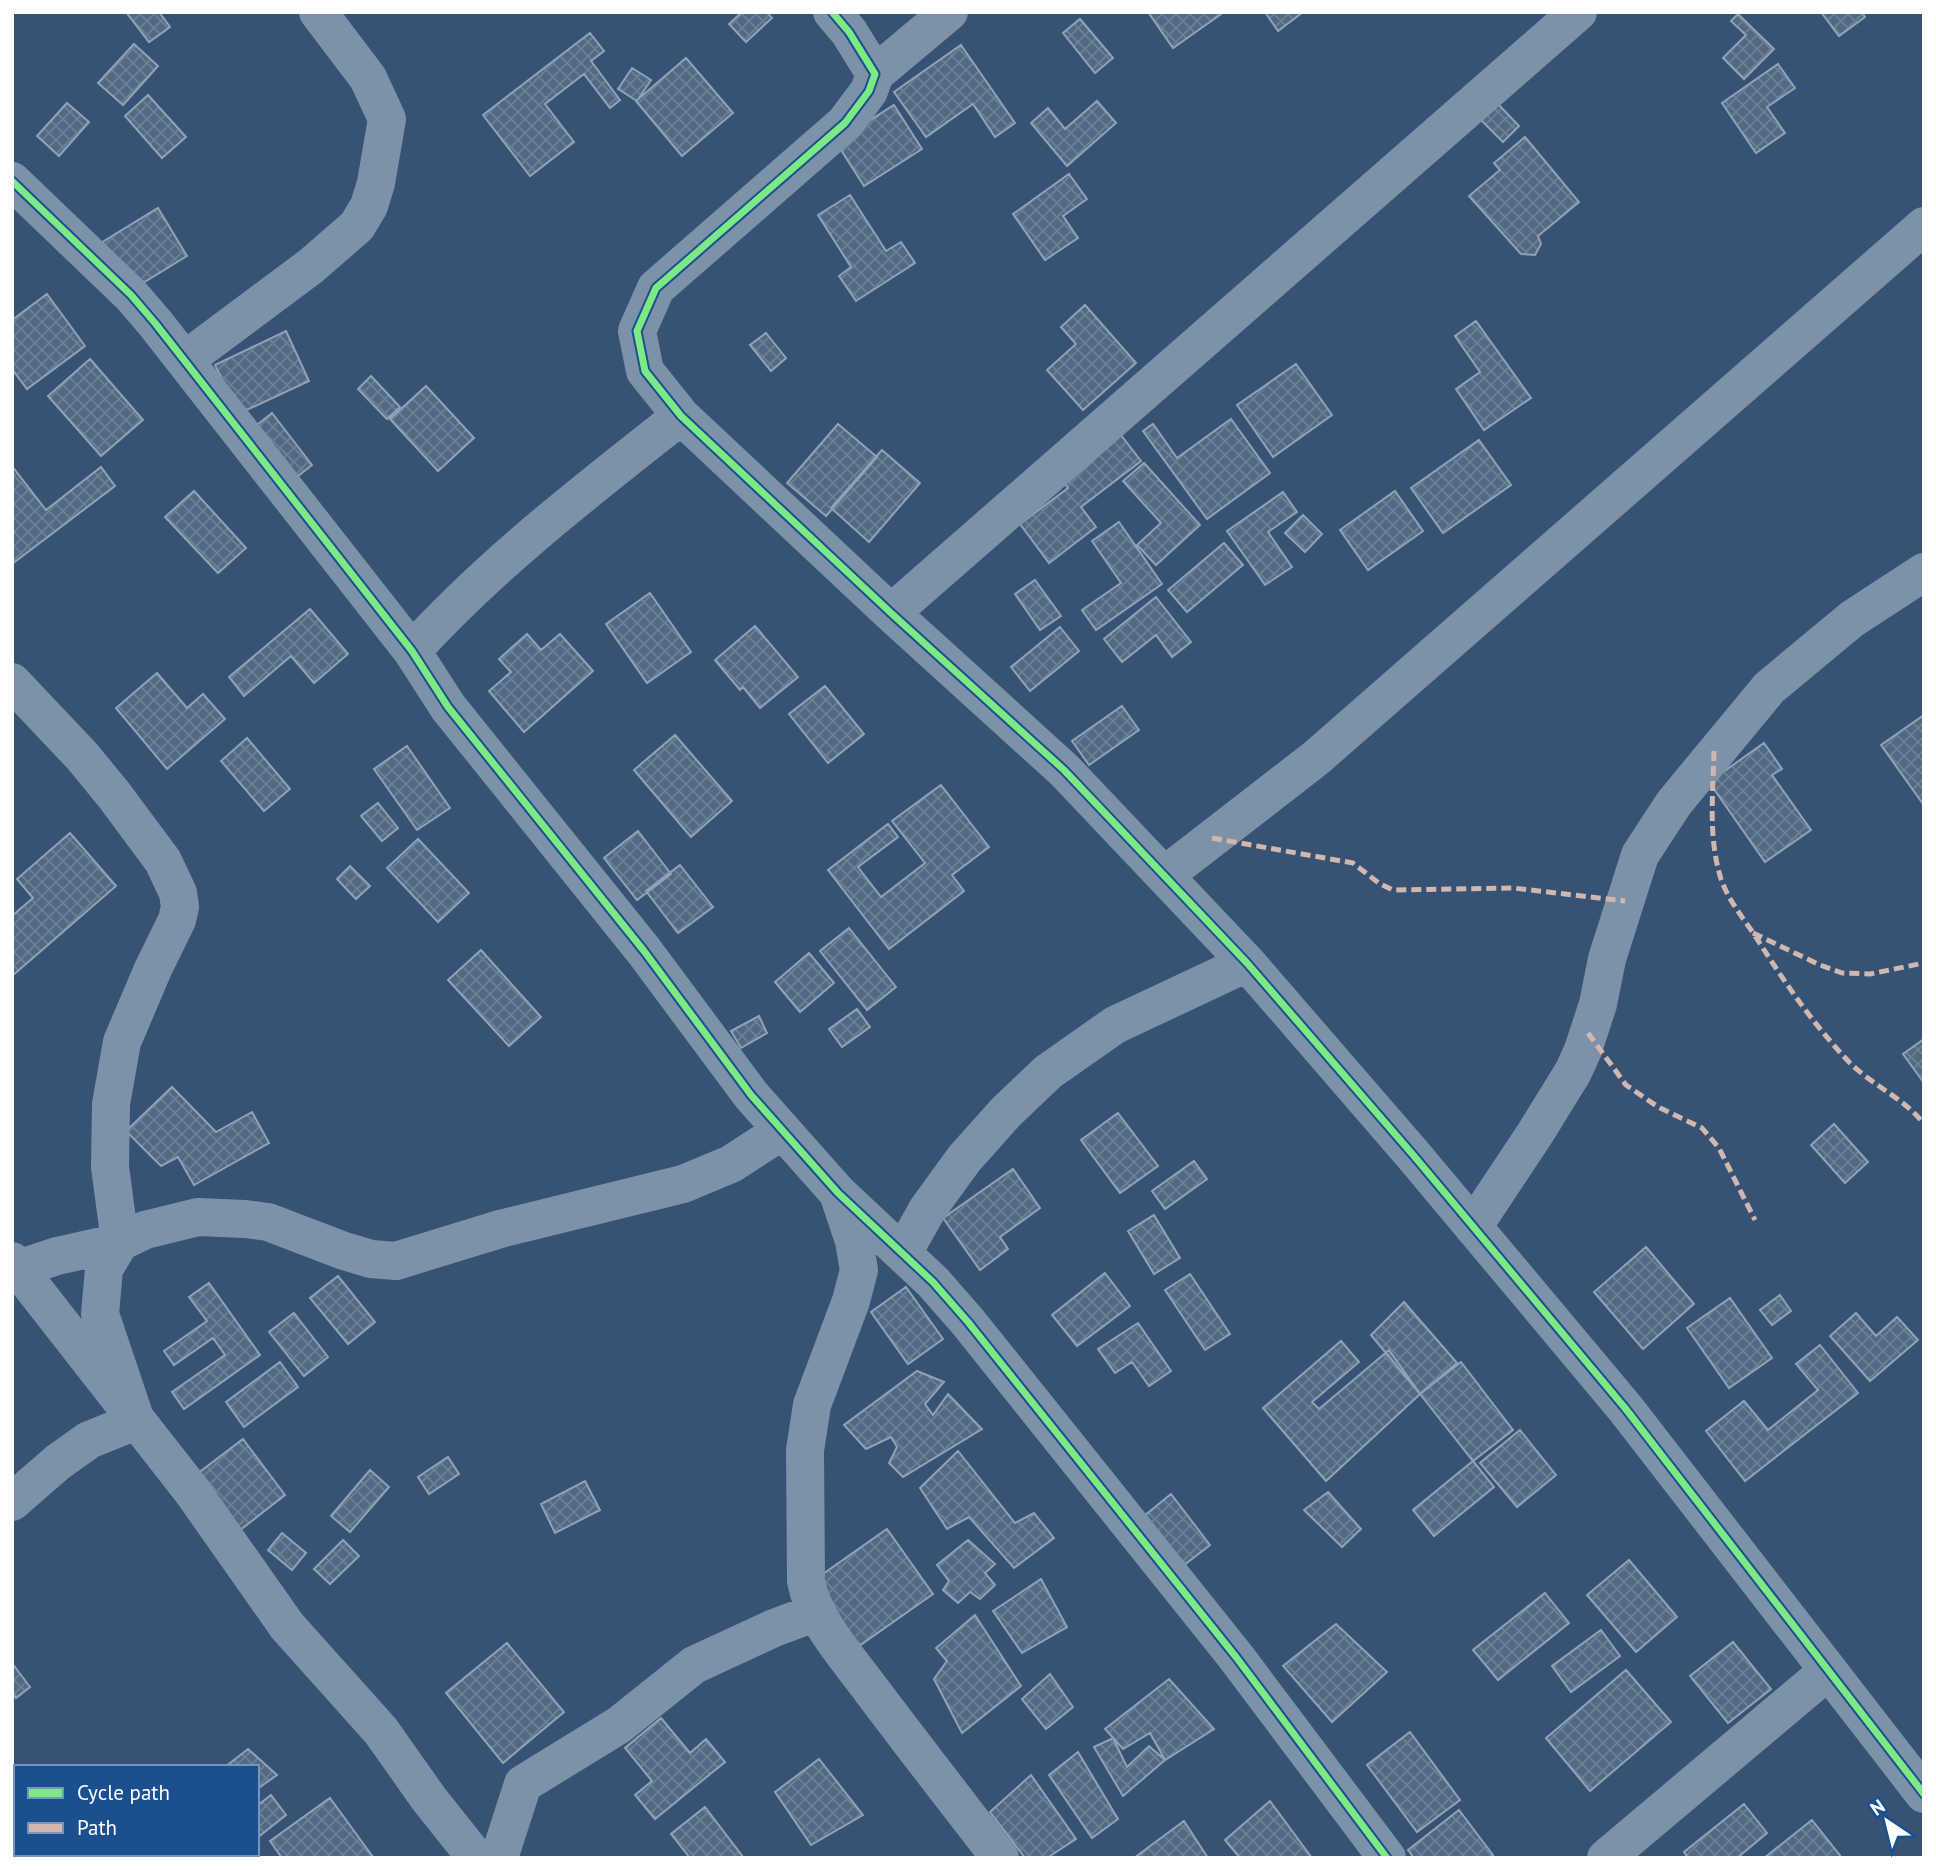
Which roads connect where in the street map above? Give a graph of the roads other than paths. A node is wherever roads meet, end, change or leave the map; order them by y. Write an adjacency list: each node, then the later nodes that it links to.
1 (318, 12): 8 (street)
2 (832, 12): 5 (street)
3 (949, 12): 5 (street)
4 (1578, 12): 11 (street)
5 (875, 74): 9 (street)
6 (12, 181): 8 (street)
7 (1924, 226): 14 (street)
8 (185, 360): 12 (street)
9 (681, 415): 11 (street); 12 (street)
10 (1924, 572): 18 (street)
11 (891, 613): 14 (street)
12 (412, 652): 16 (street)
13 (12, 682): 19 (street)
14 (1165, 875): 15 (street)
15 (1247, 963): 18 (street); 20 (street)
16 (782, 1131): 17 (street); 19 (street)
17 (838, 1193): 20 (street); 24 (street)
18 (1473, 1227): 25 (street)
19 (120, 1242): 21 (street); 22 (street)
20 (903, 1252): 30 (street)
21 (14, 1267): 22 (street)
22 (136, 1421): 23 (street); 27 (street)
23 (12, 1502)
24 (817, 1612): 28 (street); 29 (street)
25 (1828, 1671): 26 (street); 31 (street)
26 (1924, 1794)
27 (476, 1858)
28 (499, 1858)
29 (1000, 1858)
30 (1387, 1858)
31 (1606, 1858)

